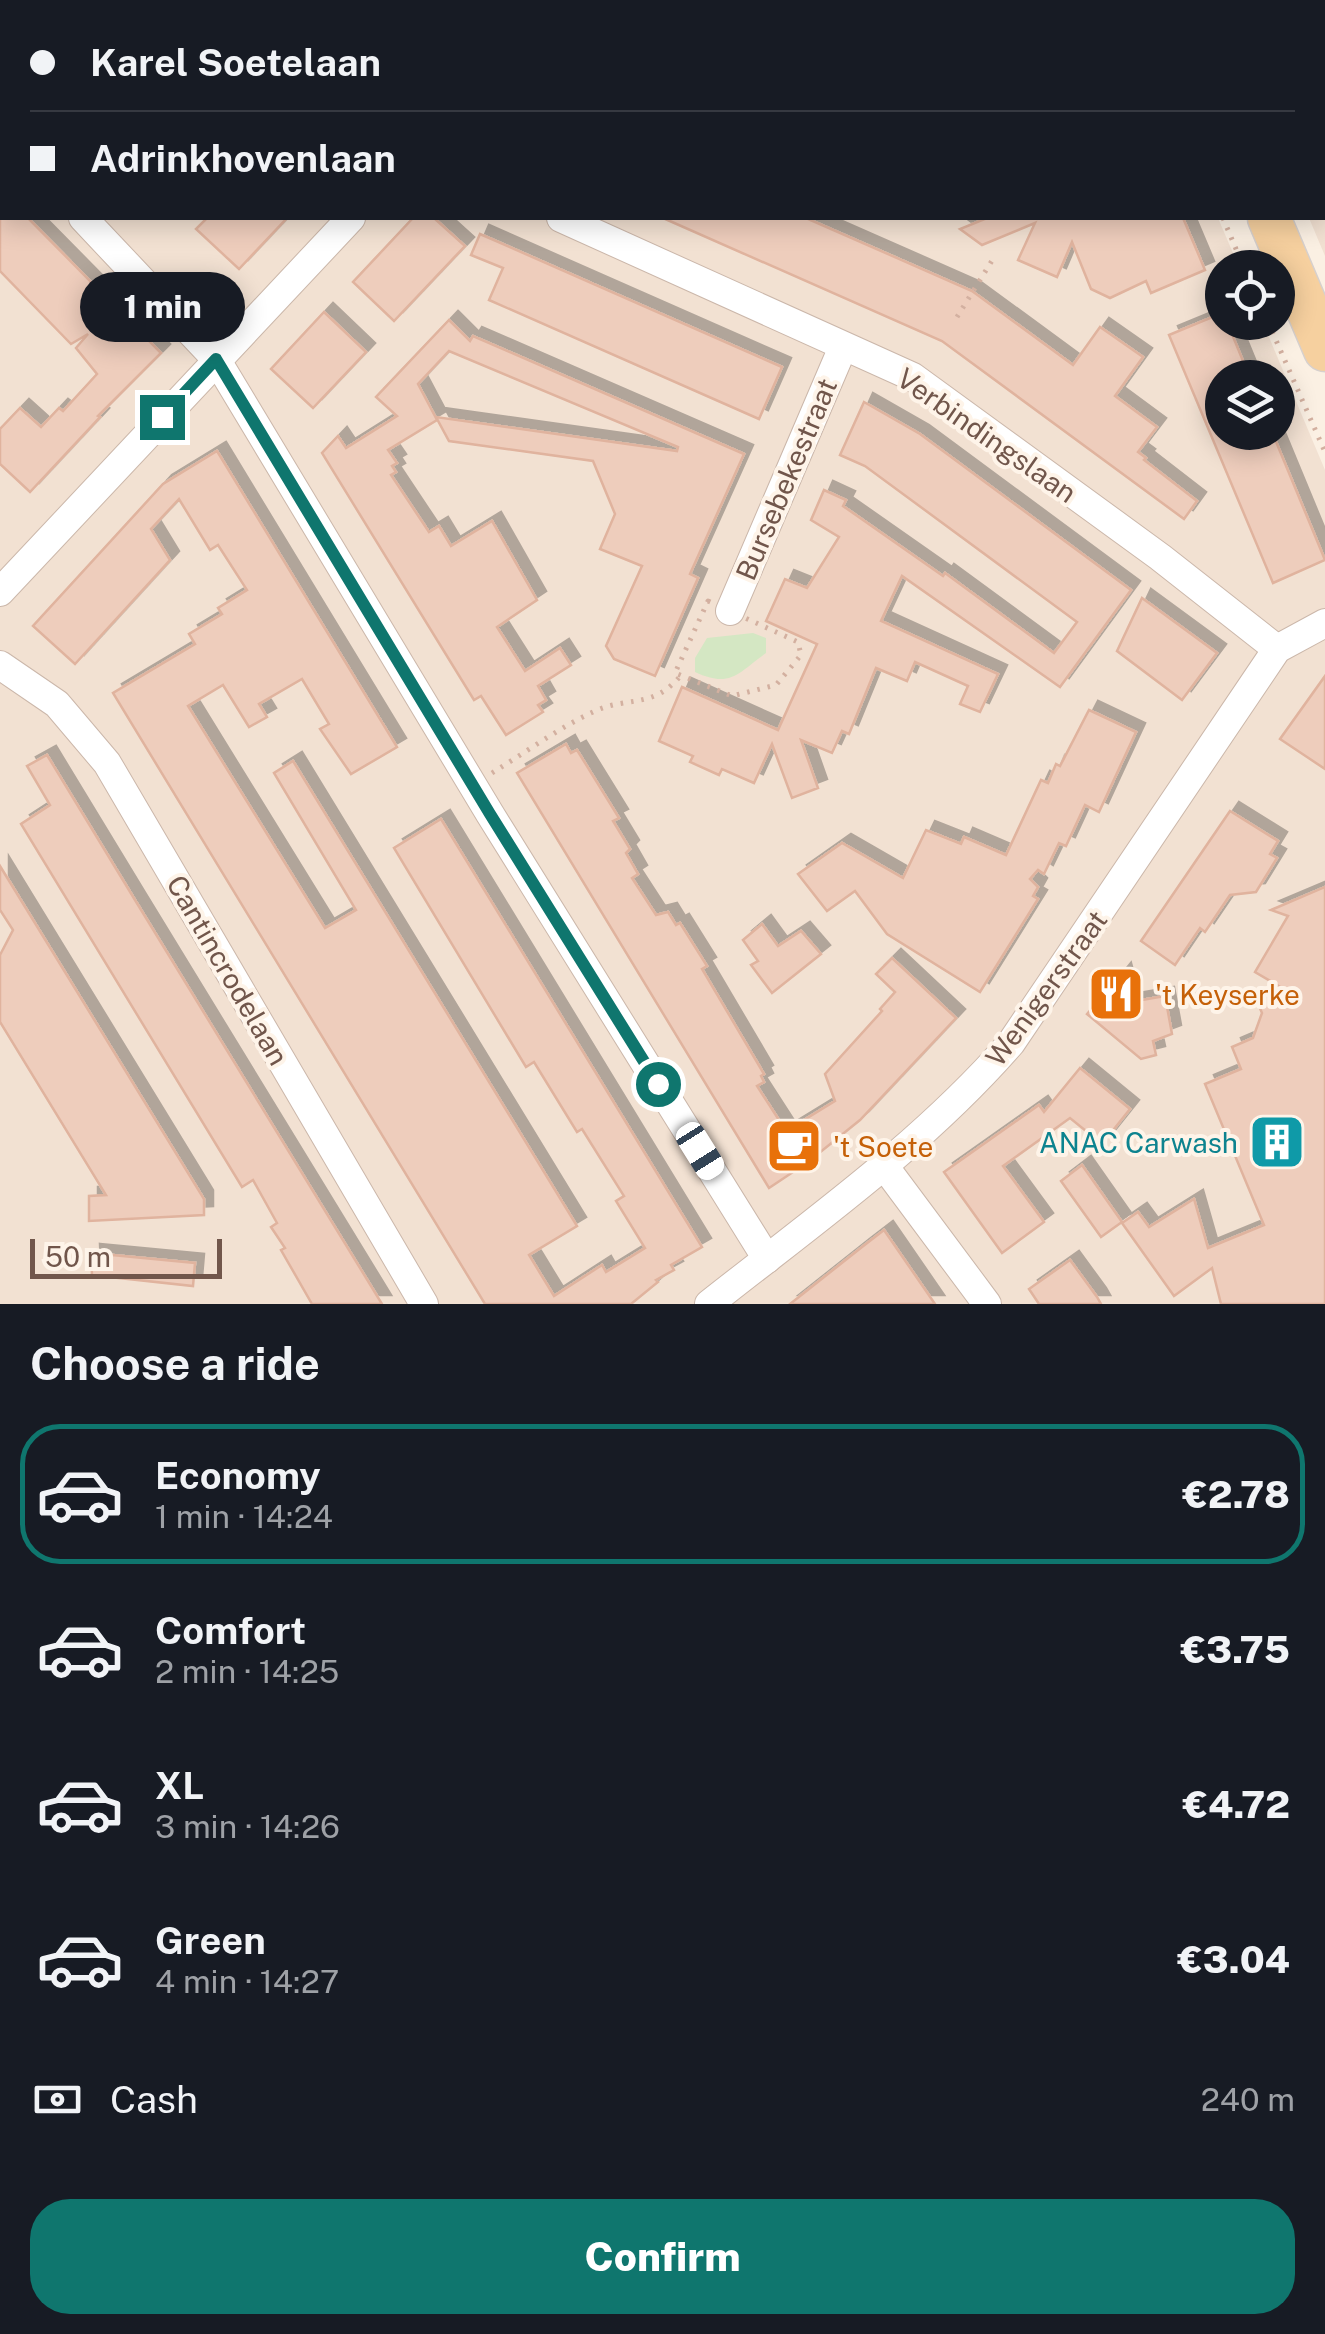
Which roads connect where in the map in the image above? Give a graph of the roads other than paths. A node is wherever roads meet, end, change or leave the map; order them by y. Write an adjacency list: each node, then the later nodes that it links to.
1 (85, 220): 7 (street)
2 (349, 220): 7 (street)
3 (565, 220): 5 (street, Verbindingslaan)
4 (1270, 220): 6 (main road)
5 (843, 346): 9 (street, Bursebekestraat); 11 (street, Verbindingslaan)
6 (1325, 350)
7 (216, 359): 8 (street); 14 (street)
8 (0, 592)
9 (730, 611)
10 (1325, 623): 11 (street, Wenigerstraat)
11 (1277, 649): 13 (street, Wenigerstraat)
12 (0, 665): 15 (street, Cantincrodelaan)
13 (885, 1167): 14 (street, Wenigerstraat); 17 (street)
14 (767, 1259): 16 (street, Wenigerstraat)
15 (424, 1304)
16 (709, 1304)
17 (987, 1304)

